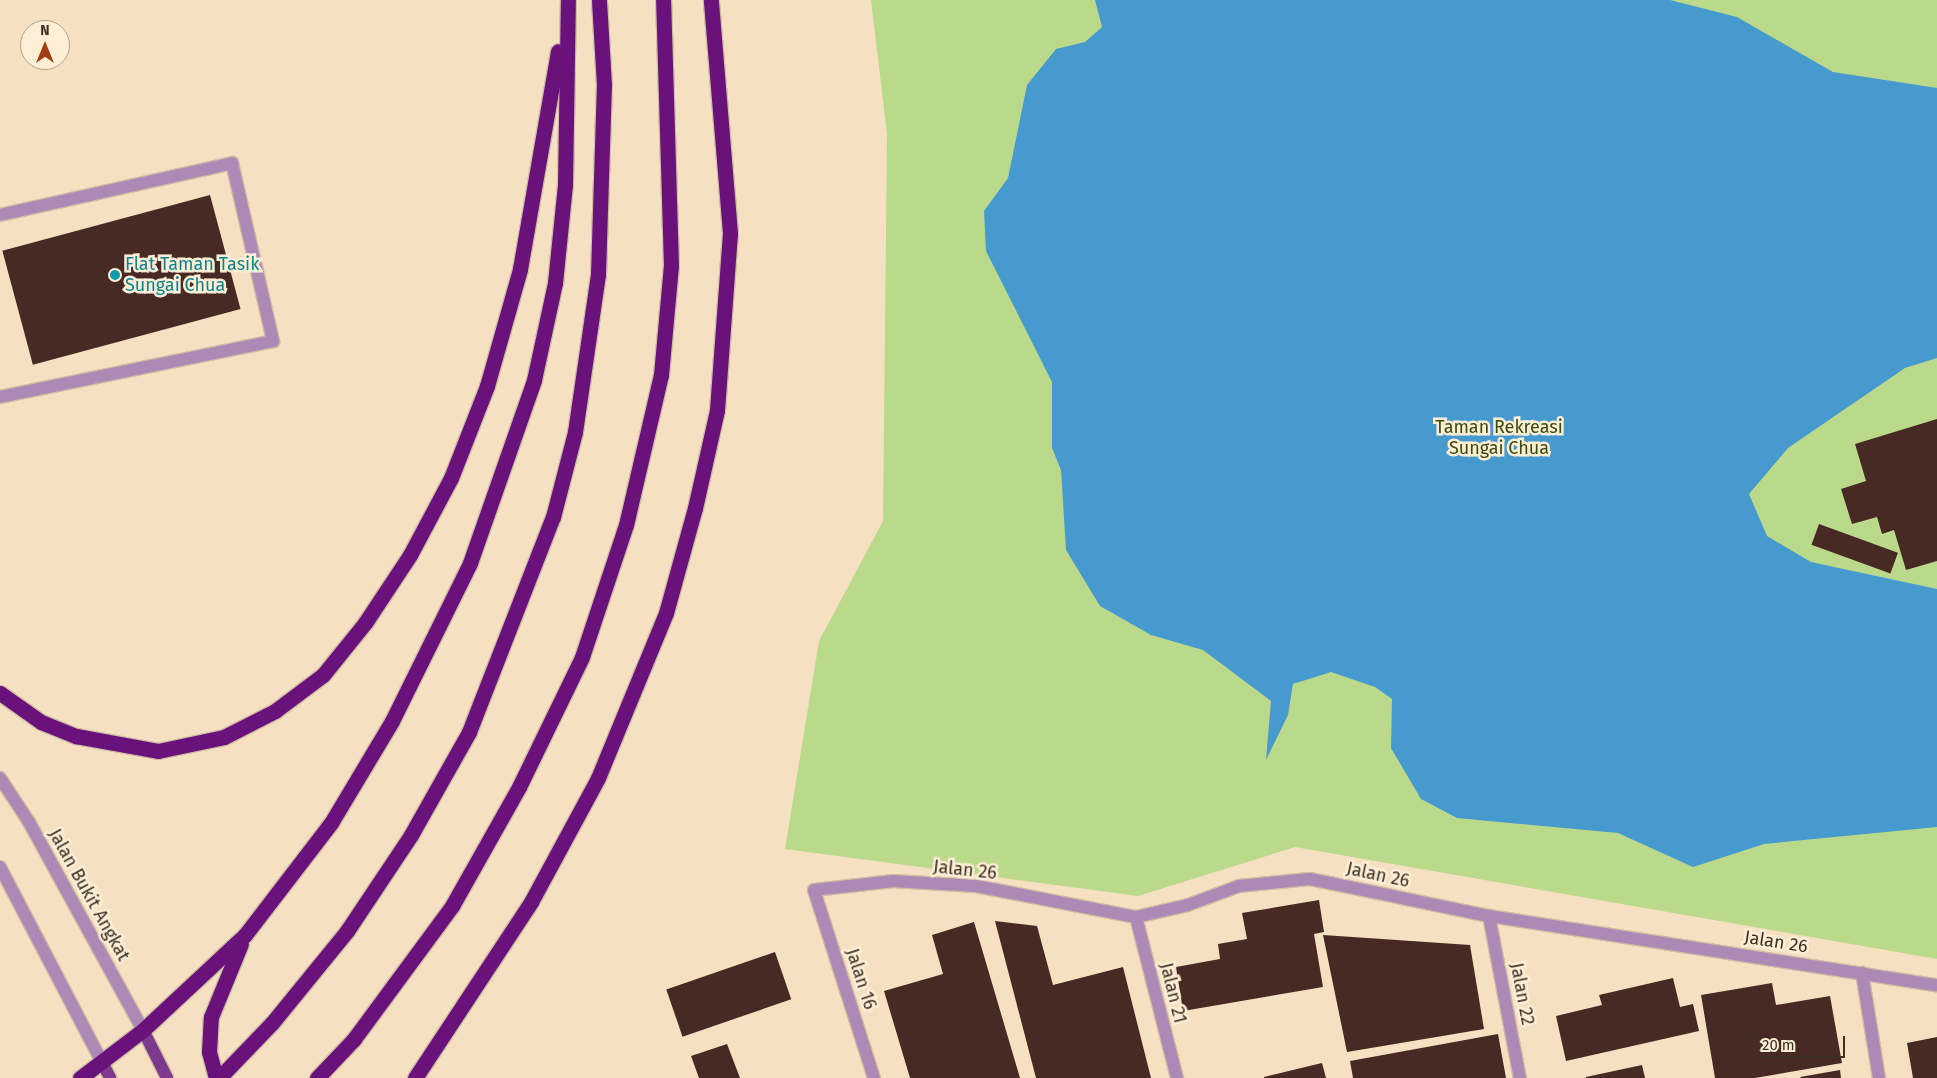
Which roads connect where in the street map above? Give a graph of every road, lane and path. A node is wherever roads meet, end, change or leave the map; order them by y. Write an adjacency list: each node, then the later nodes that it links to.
1 (568, 0): 5 (highway)
2 (599, 0): 22 (highway)
3 (663, 0): 23 (highway)
4 (712, 0): 24 (highway)
5 (565, 21): 8 (highway); 14 (highway)
6 (0, 216): 7 (street)
7 (0, 397)
8 (0, 693)
9 (0, 778): 17 (street, Jalan Bukit Angkat)
10 (0, 867): 18 (street)
11 (814, 890): 13 (street, Jalan 26); 25 (street, Jalan 16)
12 (1489, 916): 13 (street, Jalan 26); 15 (street, Jalan 26); 27 (street, Jalan 22)
13 (1136, 917): 26 (street, Jalan 21)
14 (245, 935): 17 (highway); 22 (highway)
15 (1862, 973): 16 (street, Jalan 26); 28 (street)
16 (1937, 985)
17 (143, 1030): 18 (highway); 21 (main road)
18 (102, 1062): 19 (highway); 20 (main road)
19 (80, 1078)
20 (110, 1078)
21 (167, 1078)
22 (217, 1078)
23 (317, 1078)
24 (415, 1078)
25 (874, 1078)
26 (1177, 1078)
27 (1520, 1078)
28 (1878, 1078)

